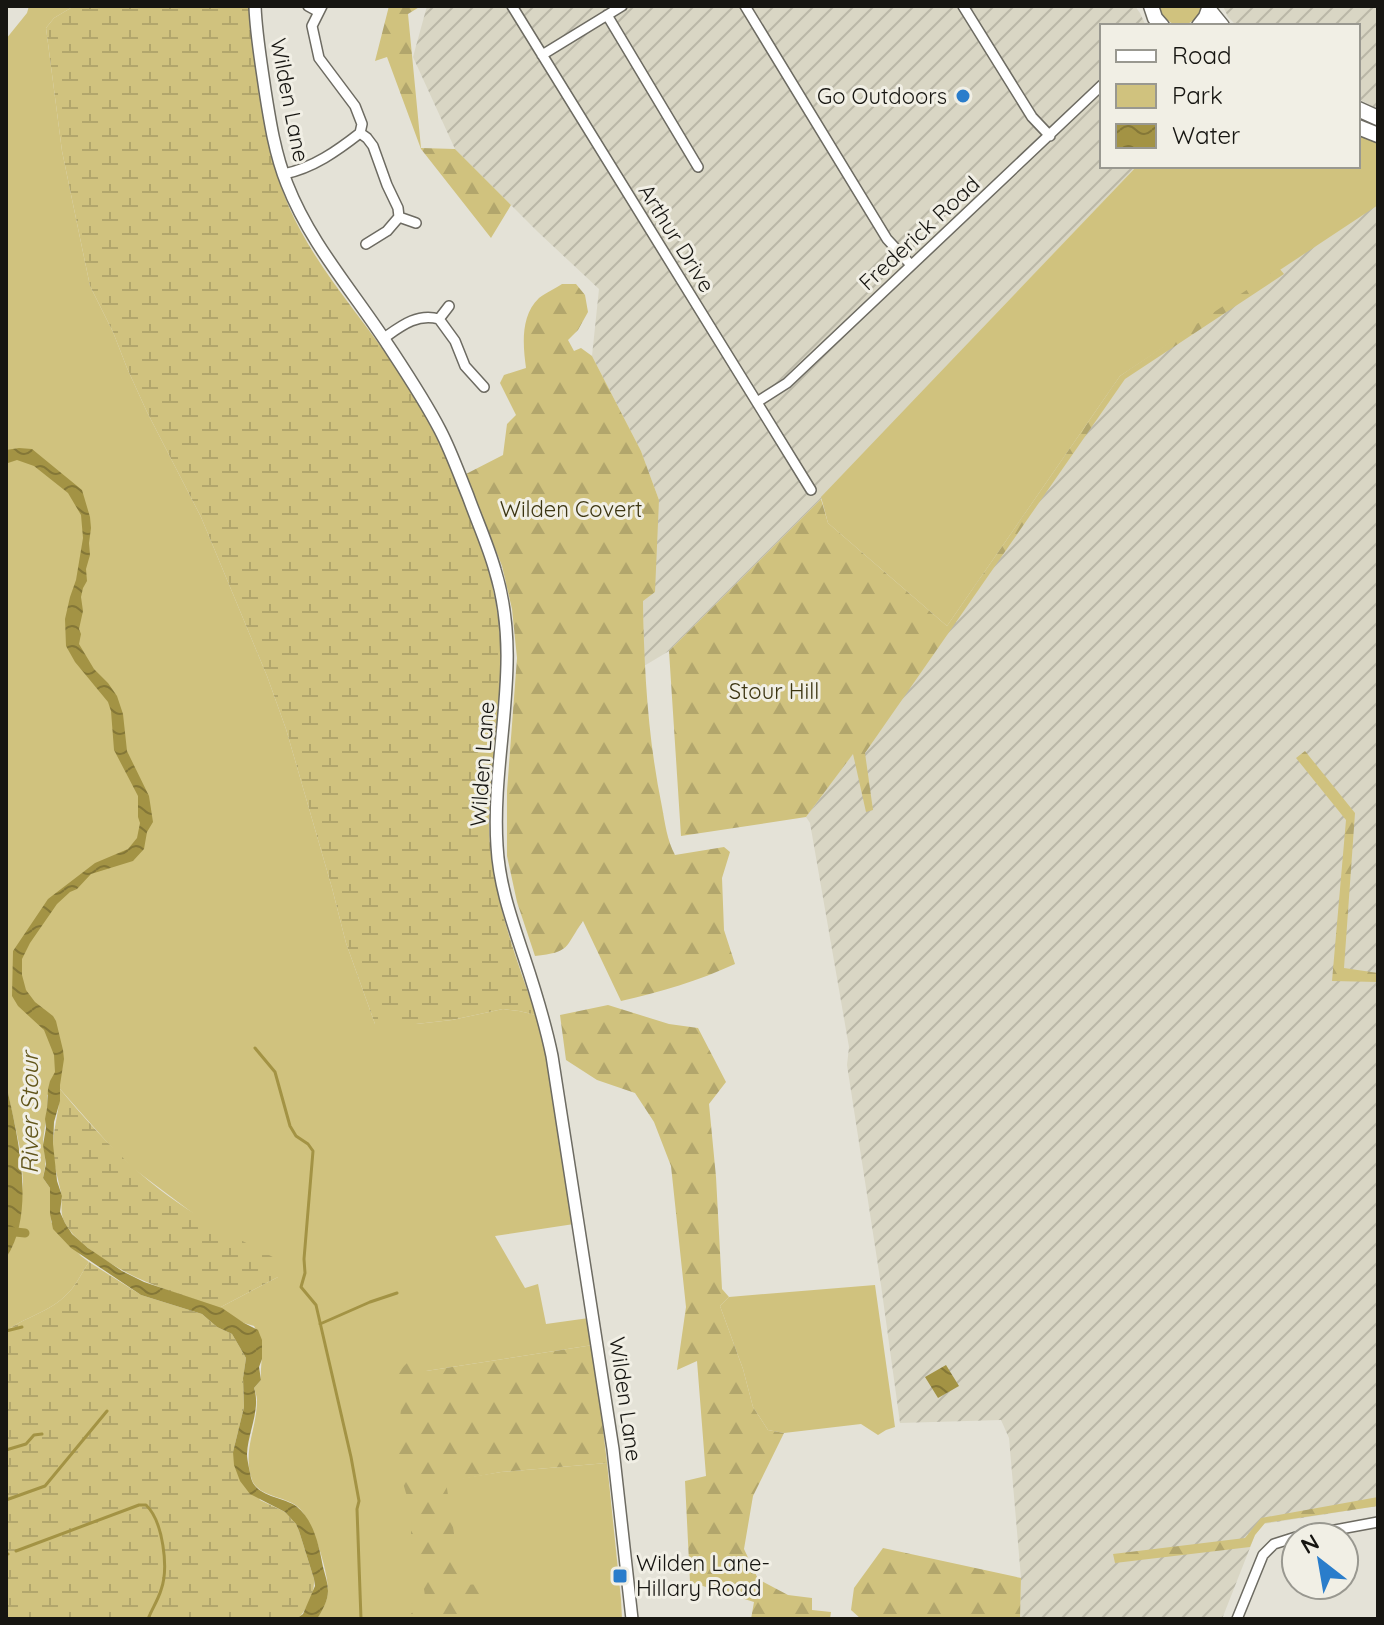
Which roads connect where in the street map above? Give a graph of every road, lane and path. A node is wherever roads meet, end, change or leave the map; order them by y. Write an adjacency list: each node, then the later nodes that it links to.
1 (255, 6): 14 (street, Wilden Lane)
2 (308, 6): 7 (street)
3 (512, 6): 9 (street, Arthur Drive)
4 (622, 6): 8 (street)
5 (745, 6): 18 (street)
6 (963, 6): 12 (street)
7 (320, 9): 11 (street)
8 (607, 15): 9 (street); 13 (street)
9 (542, 55): 23 (street, Arthur Drive)
10 (1100, 87): 12 (street, Frederick Road)
11 (360, 133): 14 (street); 15 (street)
12 (1050, 136): 18 (street, Frederick Road)
13 (698, 167)
14 (284, 174): 21 (street, Wilden Lane)
15 (399, 217): 16 (street); 17 (street)
16 (416, 223)
17 (366, 244)
18 (911, 265): 23 (street, Frederick Road)
19 (449, 306): 20 (street)
20 (439, 319): 21 (street); 22 (street)
21 (384, 338): 26 (street, Wilden Lane)
22 (484, 387)
23 (757, 402): 24 (street, Arthur Drive)
24 (811, 490)
25 (1280, 1542): 27 (street)
26 (632, 1619)
27 (1237, 1619)

